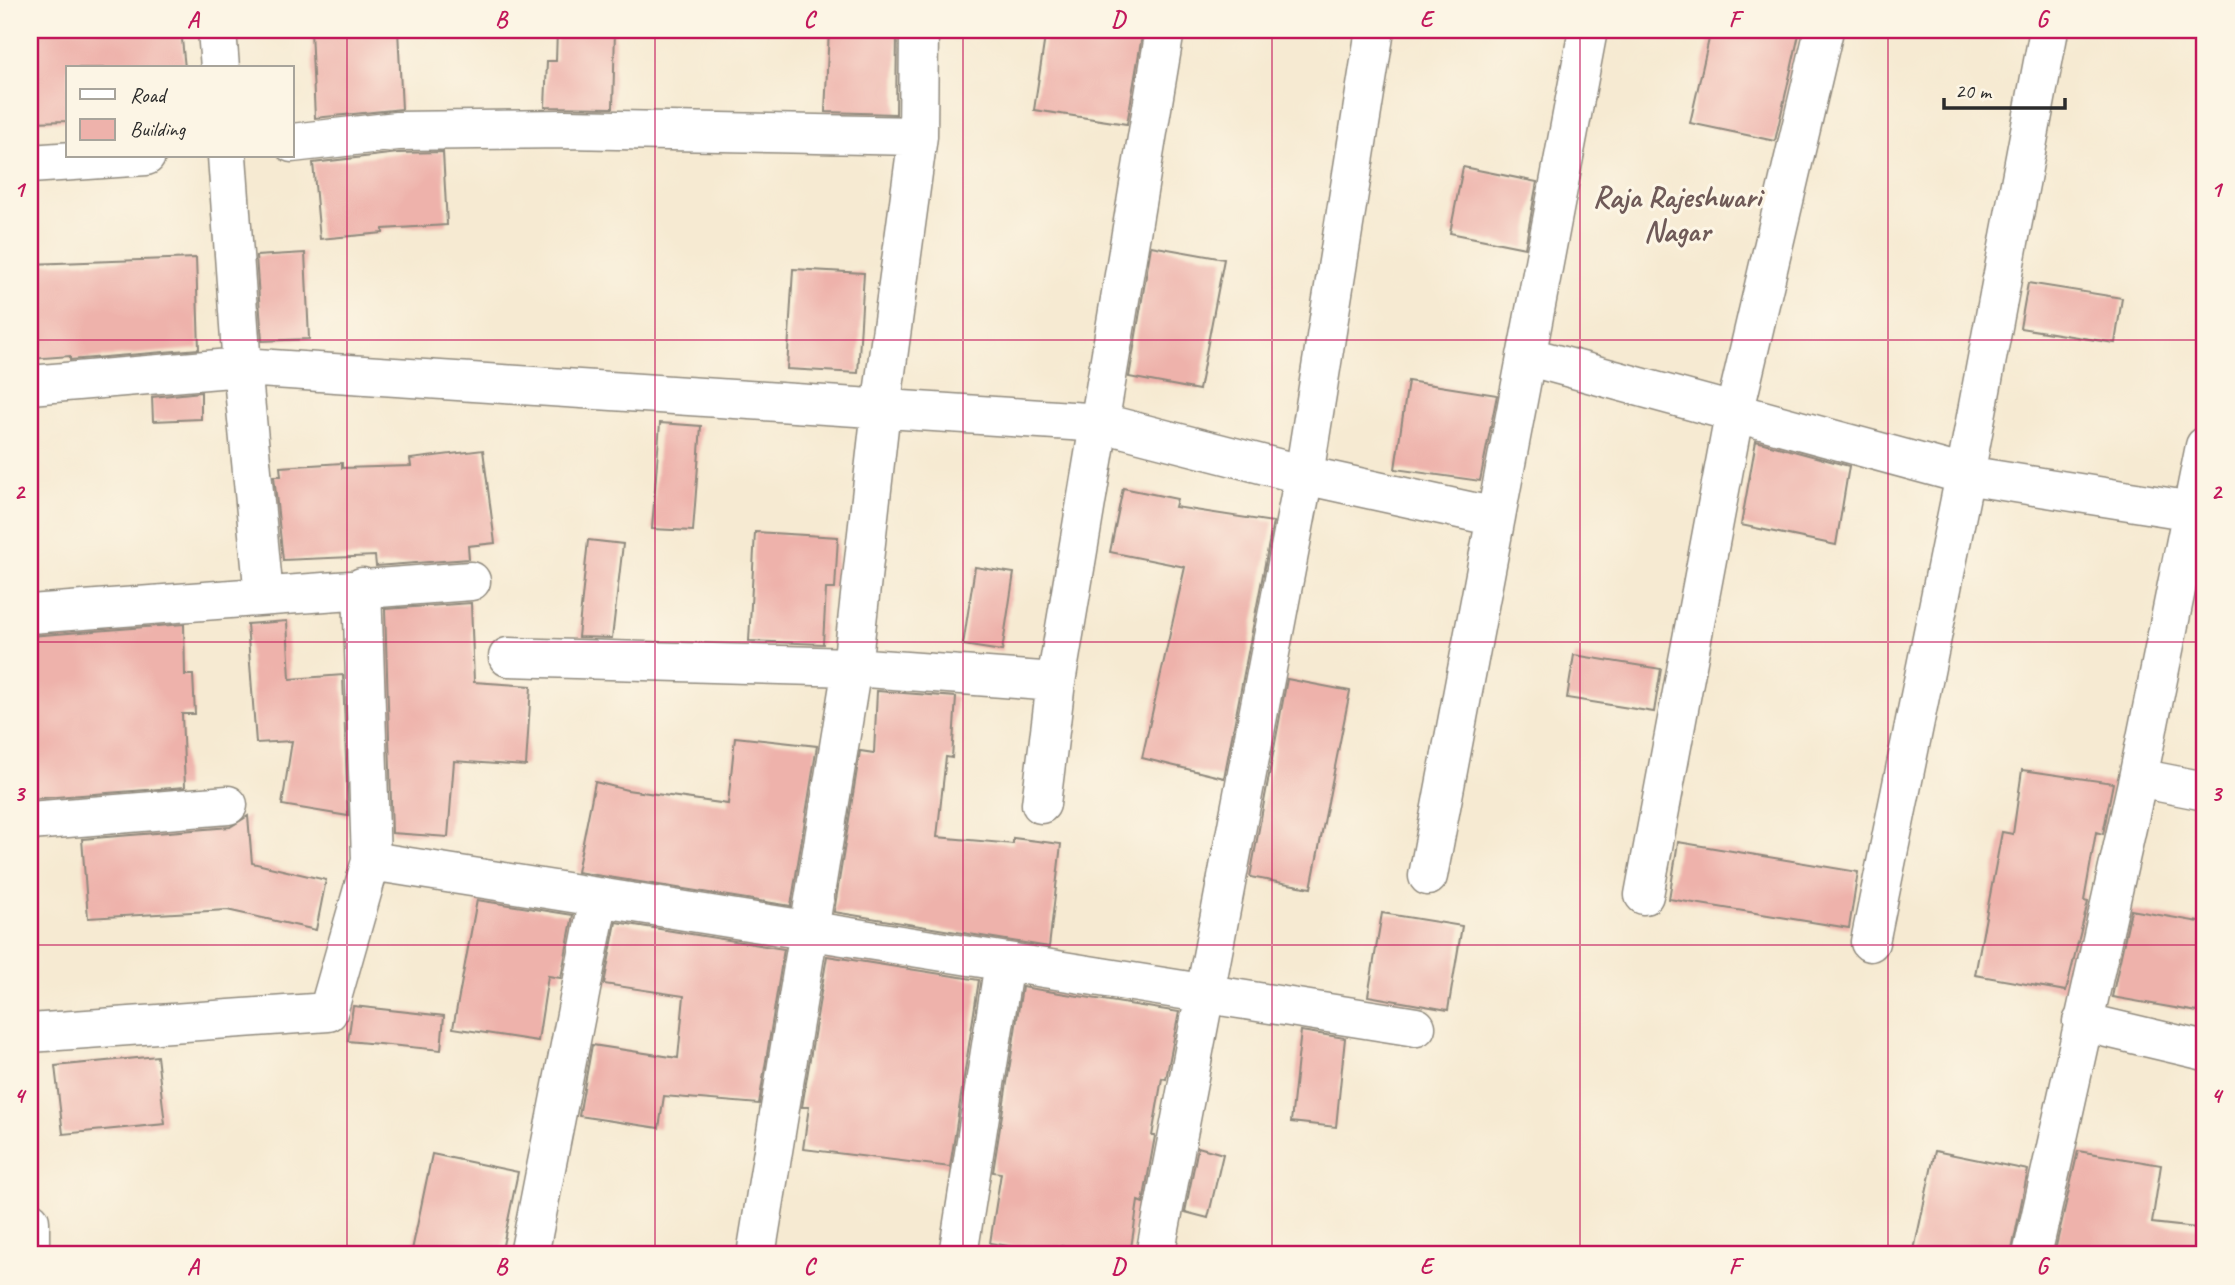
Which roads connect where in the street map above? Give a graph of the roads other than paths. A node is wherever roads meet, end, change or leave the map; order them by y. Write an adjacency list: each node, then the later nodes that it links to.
1 (217, 30): 8 (street)
2 (919, 30): 9 (street)
3 (1165, 30): 19 (street)
4 (1375, 30): 21 (street)
5 (1588, 30): 14 (street)
6 (1824, 30): 18 (street)
7 (2049, 30): 22 (street)
8 (220, 66)
9 (918, 136): 10 (street); 17 (street)
10 (294, 143)
11 (117, 158): 13 (street)
12 (227, 158): 15 (street)
13 (30, 164)
14 (1527, 356): 18 (street); 24 (street)
15 (242, 367): 16 (street); 17 (street); 27 (street)
16 (30, 385)
17 (881, 409): 19 (street); 30 (street)
18 (1735, 410): 22 (street); 39 (street)
19 (1101, 423): 21 (street); 31 (street)
20 (2205, 446): 23 (street)
21 (1304, 475): 24 (street); 44 (street)
22 (1965, 475): 23 (street); 42 (street)
23 (2198, 512): 32 (street)
24 (1496, 517): 38 (street)
25 (471, 581): 26 (street)
26 (362, 587): 27 (street); 37 (street)
27 (264, 596): 28 (street)
28 (30, 614)
29 (508, 657): 30 (street)
30 (852, 667): 31 (street); 41 (street)
31 (1056, 682): 34 (street)
32 (2138, 778): 33 (street); 45 (street)
33 (2205, 791)
34 (1041, 804)
35 (228, 805): 36 (street)
36 (30, 821)
37 (371, 861): 40 (street); 47 (street)
38 (1428, 876)
39 (1644, 895)
40 (599, 897): 41 (street); 49 (street)
41 (808, 930): 43 (street); 50 (street)
42 (1870, 942)
43 (1004, 963): 44 (street); 51 (street)
44 (1206, 994): 46 (street); 52 (street)
45 (2082, 1022): 48 (street); 53 (street)
46 (1416, 1027)
47 (30, 1033)
48 (2205, 1051)
49 (529, 1255)
50 (756, 1255)
51 (957, 1255)
52 (1155, 1255)
53 (2032, 1255)

